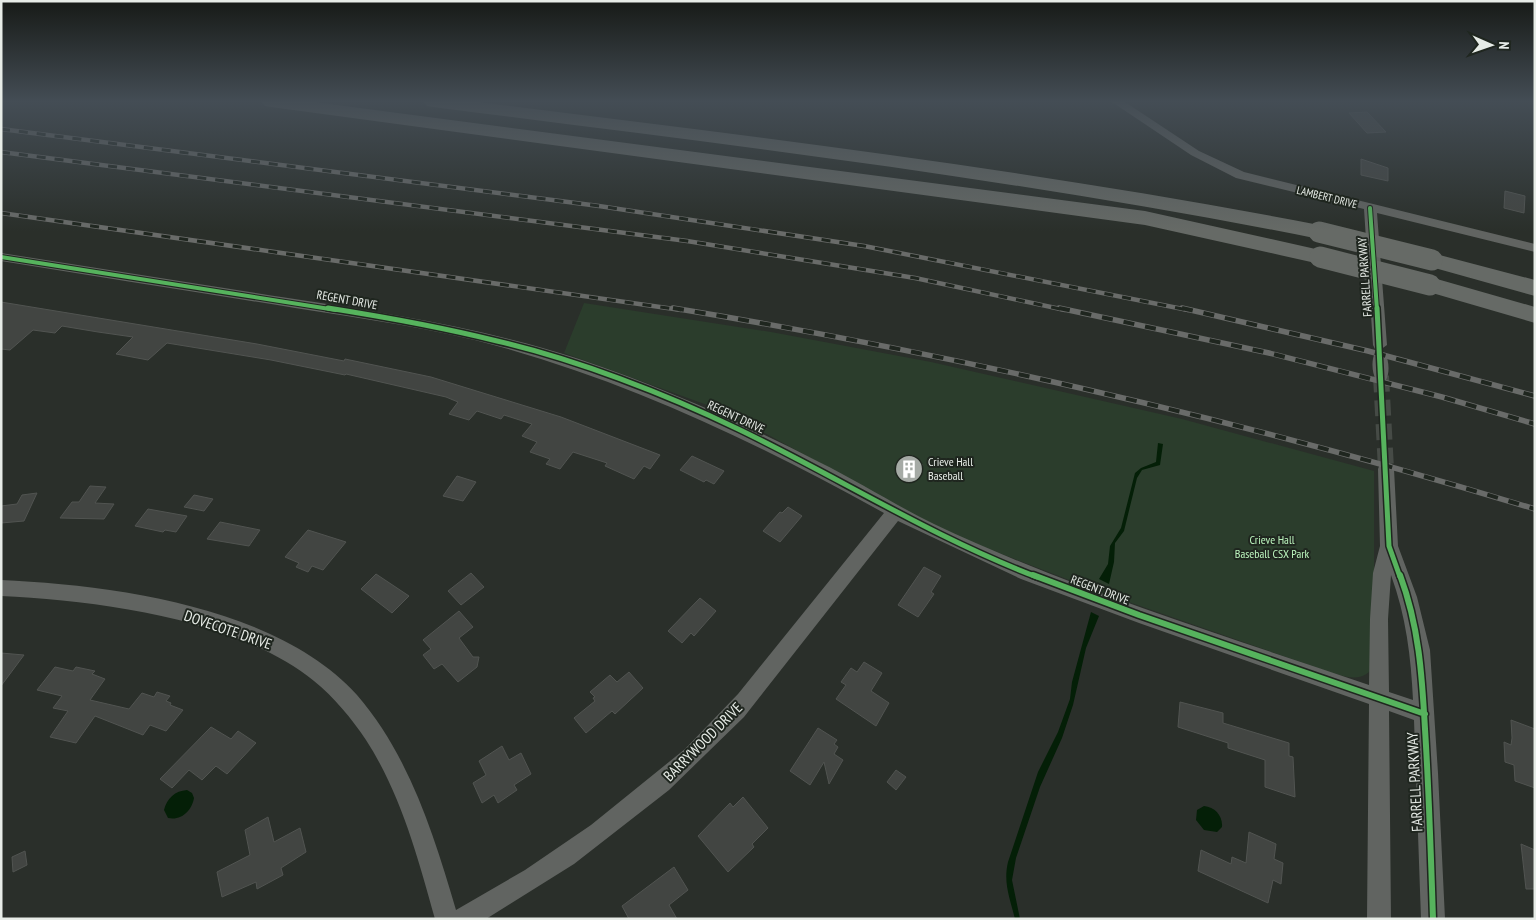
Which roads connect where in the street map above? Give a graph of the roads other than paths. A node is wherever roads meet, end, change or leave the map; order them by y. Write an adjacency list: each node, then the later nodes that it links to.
1 (594, 145): 8 (highway, bridge)
2 (766, 145): 7 (highway, bridge)
3 (1181, 145): 4 (street, LAMBERT DRIVE)
4 (1370, 208): 5 (street, LAMBERT DRIVE); 9 (street, FARRELL PARKWAY)
5 (1535, 248)
6 (1, 257): 11 (street, REGENT DRIVE)
7 (1535, 288)
8 (1535, 316)
9 (1381, 376)
10 (1386, 469): 12 (street, FARRELL PARKWAY)
11 (895, 512): 14 (street, REGENT DRIVE); 17 (street, BARRYWOOD DRIVE)
12 (1389, 546): 14 (street); 15 (street, FARRELL PARKWAY)
13 (1, 588): 16 (street, DOVECOTE DRIVE)
14 (1378, 698): 15 (street, REGENT DRIVE); 18 (street)
15 (1425, 714): 19 (street, FARRELL PARKWAY)
16 (447, 919)
17 (463, 919)
18 (1379, 919)
19 (1433, 919)

